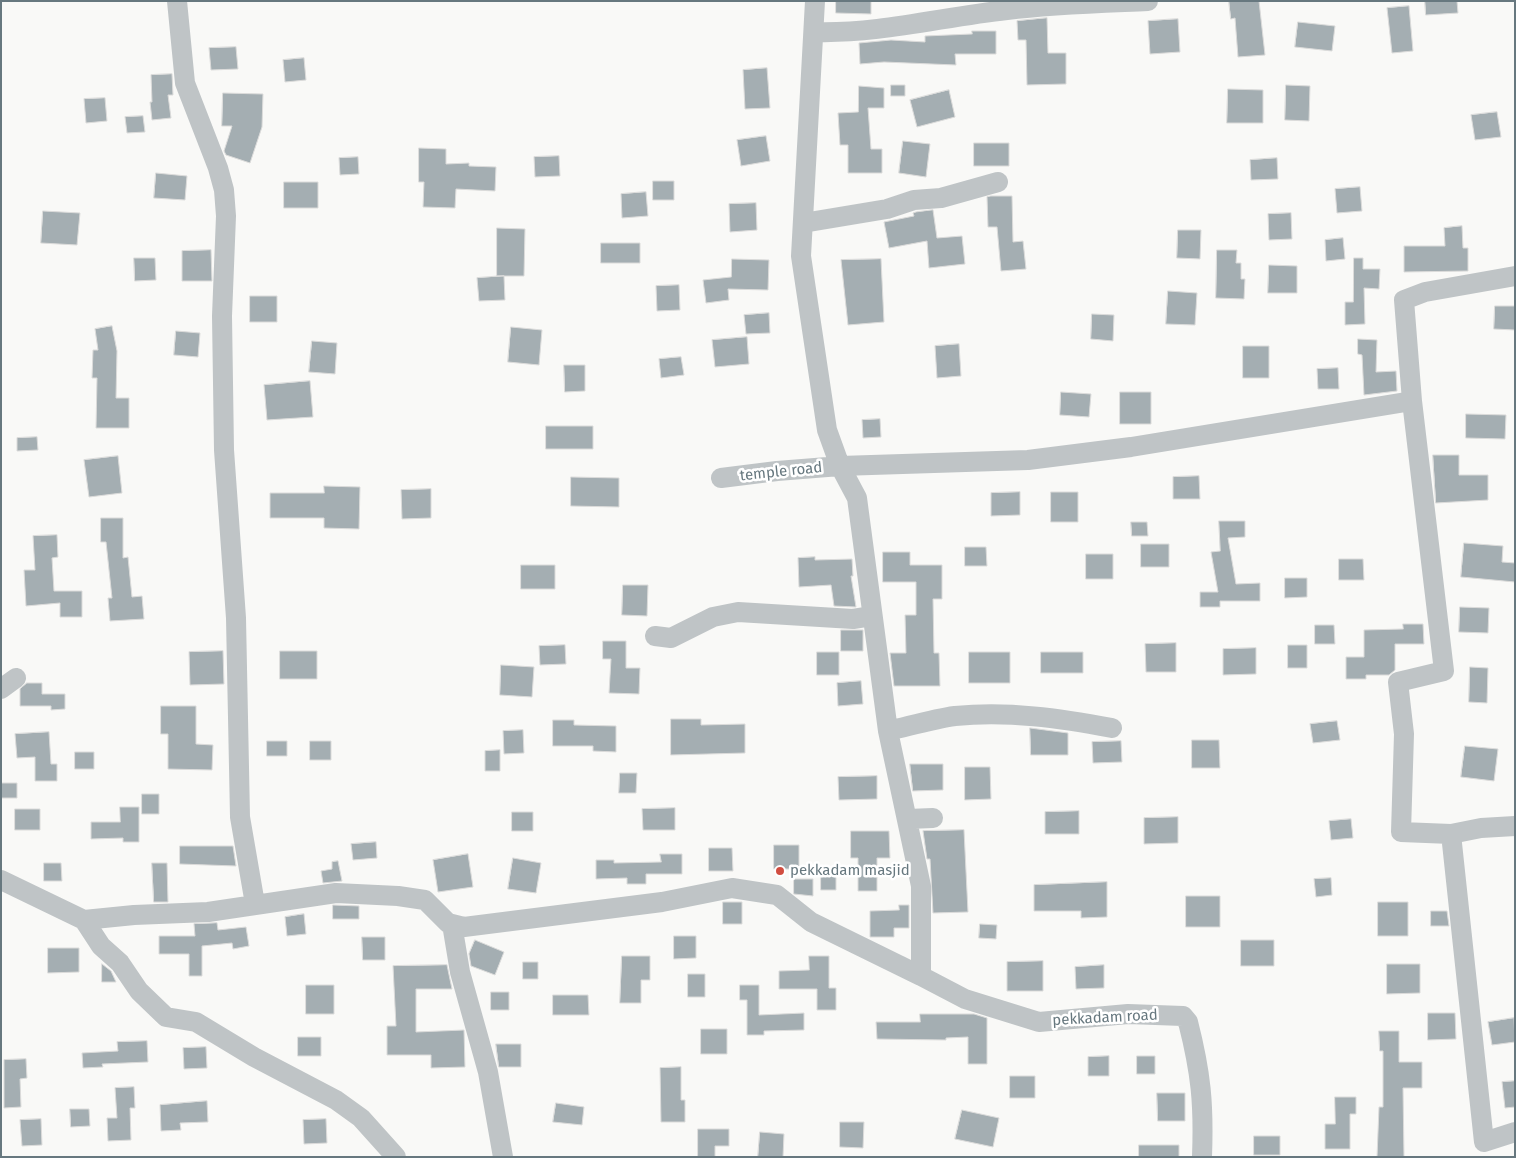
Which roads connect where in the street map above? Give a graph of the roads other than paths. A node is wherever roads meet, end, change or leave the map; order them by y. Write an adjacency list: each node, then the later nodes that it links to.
1 (177, 1): 20 (street)
2 (815, 1): 4 (street)
3 (1148, 1): 4 (street)
4 (814, 32): 6 (street)
5 (998, 182): 6 (street)
6 (804, 223): 9 (street)
7 (1515, 276): 8 (street)
8 (1412, 401): 9 (street, temple road); 18 (street)
9 (840, 466): 10 (street, temple road); 11 (street)
10 (721, 478)
11 (872, 616): 12 (street); 14 (street)
12 (655, 636)
13 (1112, 728): 14 (street)
14 (888, 731): 16 (street)
15 (933, 818): 16 (street)
16 (908, 819): 23 (street)
17 (1515, 826): 18 (street)
18 (1451, 834): 25 (street)
19 (1, 880): 21 (street)
20 (255, 904): 21 (street); 22 (street)
21 (84, 920): 26 (street)
22 (452, 924): 23 (street); 27 (street)
23 (921, 976): 28 (street, pekkadam road)
24 (1515, 1132): 25 (street)
25 (1482, 1150)
26 (396, 1157)
27 (503, 1157)
28 (1202, 1157)

